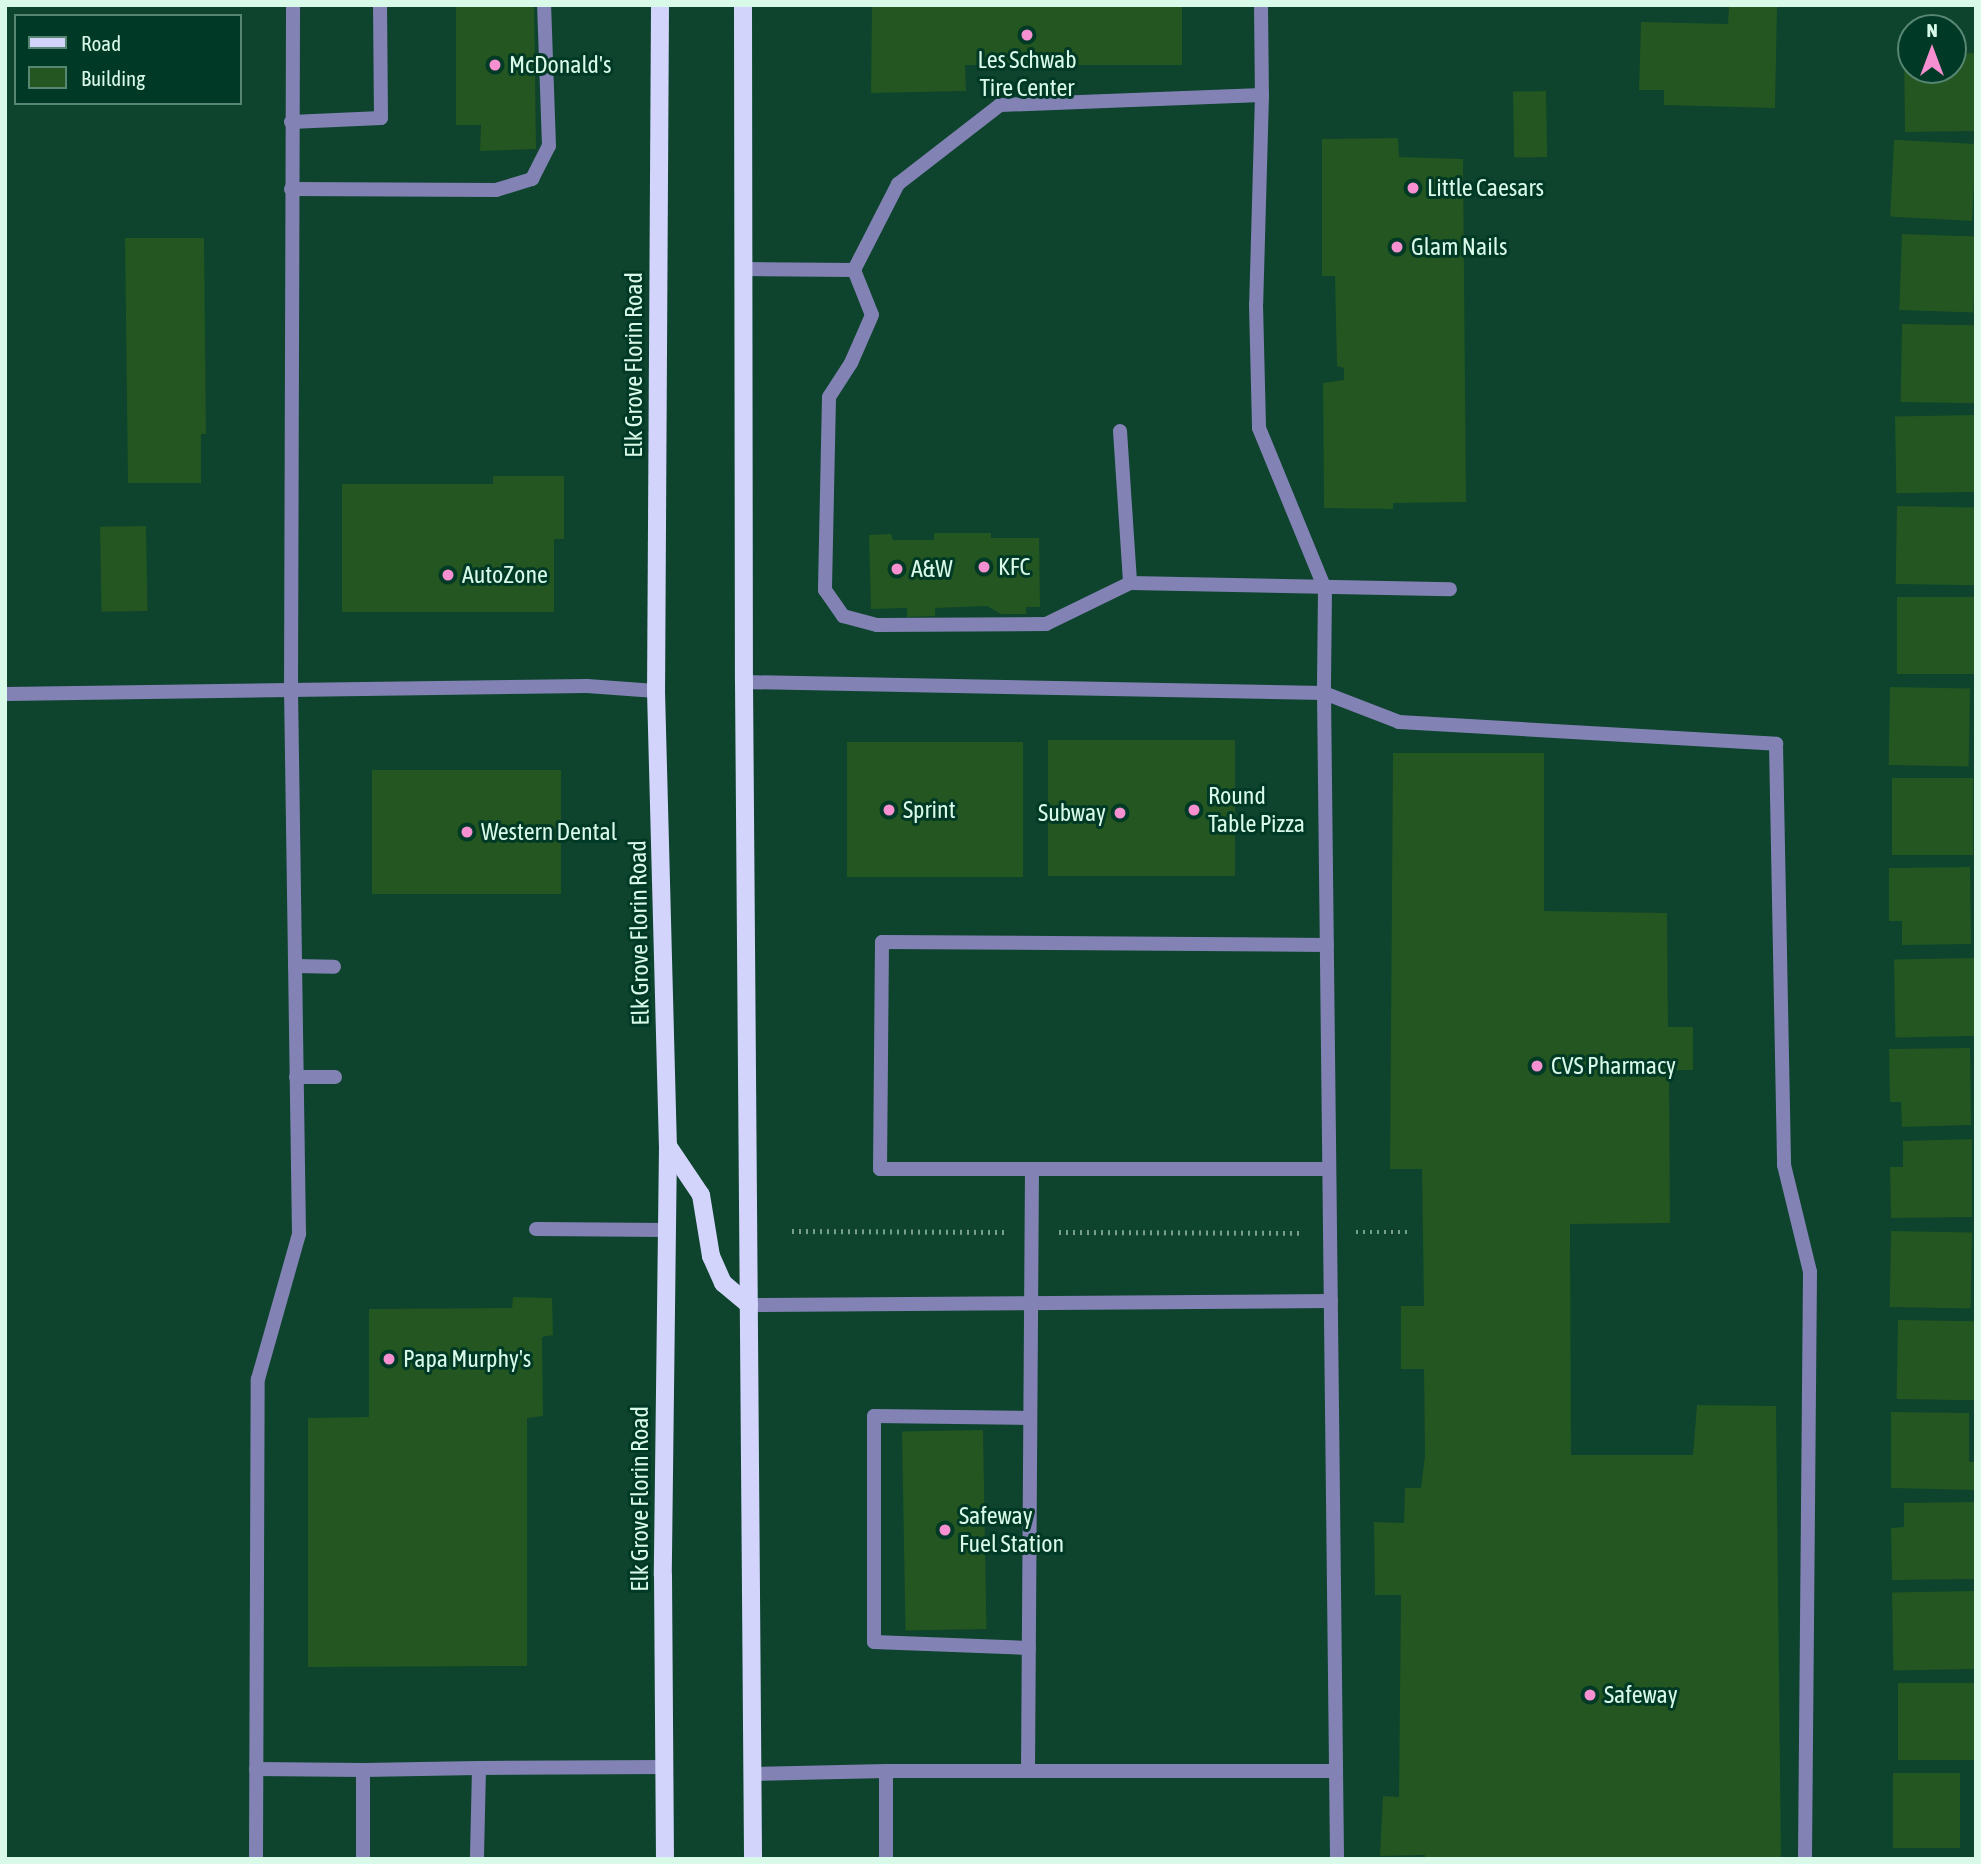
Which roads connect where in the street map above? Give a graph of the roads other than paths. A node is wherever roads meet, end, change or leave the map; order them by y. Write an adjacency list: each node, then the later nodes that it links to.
1 (293, 5): 8 (street)
2 (380, 5): 8 (street)
3 (544, 5): 9 (street)
4 (660, 5): 18 (main road, Elk Grove Florin Road)
5 (743, 5): 10 (main road)
6 (1261, 5): 7 (street)
7 (1262, 95): 11 (street); 14 (street)
8 (291, 122): 9 (street)
9 (291, 189): 17 (street)
10 (743, 269): 11 (street); 16 (main road)
11 (853, 270): 13 (street)
12 (1120, 431): 13 (street)
13 (1130, 583): 14 (street)
14 (1325, 589): 15 (street); 19 (street)
15 (1450, 589)
16 (744, 682): 19 (street); 33 (main road)
17 (291, 691): 18 (street); 20 (street); 22 (street)
18 (656, 691): 26 (main road, Elk Grove Florin Road)
19 (1324, 693): 21 (street); 51 (street)
20 (5, 694)
21 (1327, 945): 27 (street); 28 (street)
22 (295, 966): 23 (street); 24 (street)
23 (334, 967)
24 (296, 1077): 25 (street); 38 (street)
25 (335, 1077)
26 (668, 1146): 30 (main road, Elk Grove Florin Road); 33 (main road)
27 (1032, 1169): 28 (street); 32 (street)
28 (1329, 1169): 31 (street)
29 (536, 1229): 30 (street)
30 (666, 1230): 36 (main road, Elk Grove Florin Road)
31 (1331, 1301): 32 (street); 42 (street)
32 (1031, 1302): 33 (street); 34 (street)
33 (750, 1305): 43 (main road)
34 (1030, 1418): 35 (street); 35 (street)
35 (1029, 1648): 41 (street)
36 (664, 1767): 37 (street); 47 (main road, Elk Grove Florin Road)
37 (479, 1768): 39 (street); 46 (street)
38 (257, 1769): 39 (street); 44 (street)
39 (363, 1770): 45 (street)
40 (886, 1771): 41 (street); 43 (street); 49 (street)
41 (1028, 1771): 42 (street)
42 (1336, 1771): 50 (street)
43 (753, 1774): 48 (main road)
44 (256, 1859)
45 (363, 1859)
46 (477, 1859)
47 (665, 1859)
48 (753, 1859)
49 (887, 1859)
50 (1338, 1859)
51 (1805, 1859)

